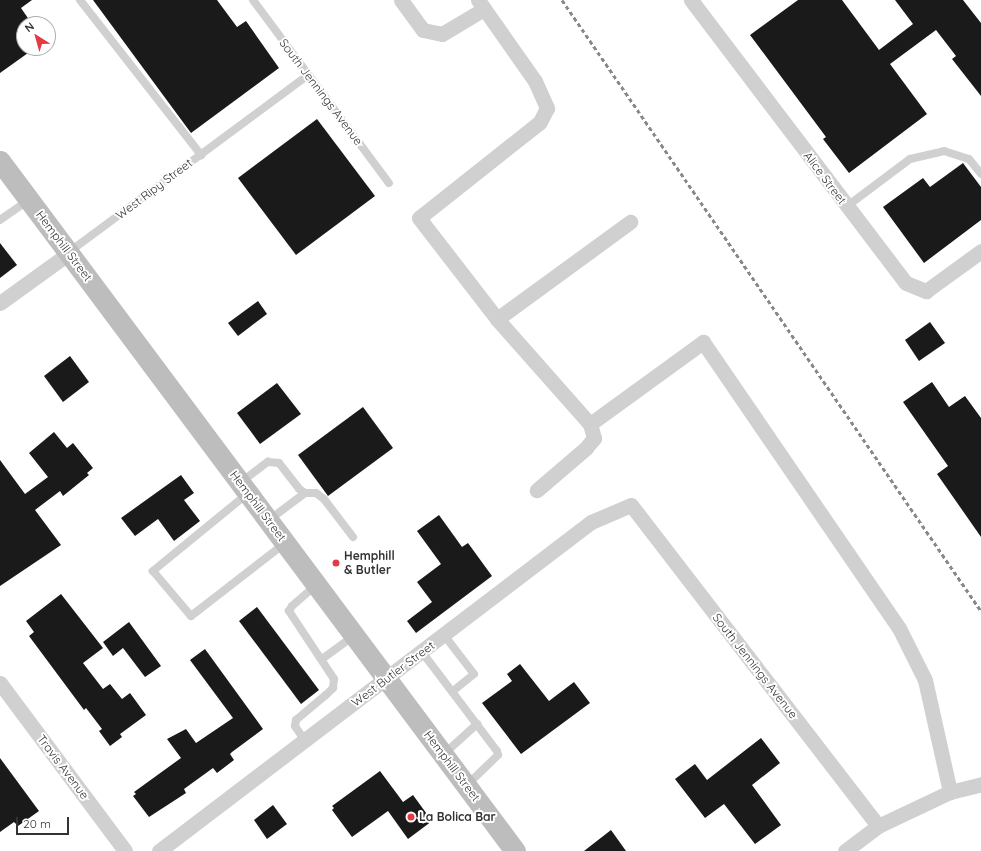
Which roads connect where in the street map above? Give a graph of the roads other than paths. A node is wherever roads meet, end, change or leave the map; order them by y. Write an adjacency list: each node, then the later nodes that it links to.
1 (80, 0): 7 (lane)
2 (253, 0): 6 (lane, South Jennings Avenue)
3 (401, 0): 5 (street)
4 (691, 0): 12 (street, Alice Street)
5 (481, 4): 18 (street)
6 (308, 75): 7 (lane, West Ripy Street); 10 (lane, South Jennings Avenue)
7 (201, 155): 16 (lane, West Ripy Street)
8 (0, 161): 11 (main road, Hemphill Street)
9 (981, 174): 12 (lane)
10 (389, 183)
11 (29, 200): 13 (lane); 16 (main road, Hemphill Street)
12 (846, 207): 15 (street, Alice Street)
13 (0, 220)
14 (630, 222): 18 (street)
15 (981, 251)
16 (69, 253): 17 (street, West Ripy Street); 20 (main road, Hemphill Street)
17 (0, 303)
18 (498, 319): 19 (street)
19 (590, 424): 21 (street); 40 (street)
20 (244, 488): 22 (lane); 24 (main road, Hemphill Street); 26 (lane)
21 (537, 490)
22 (305, 493): 24 (lane); 25 (lane)
23 (631, 505): 29 (street, West Butler Street); 41 (street, South Jennings Avenue)
24 (269, 520): 26 (main road, Hemphill Street)
25 (353, 537)
26 (285, 543): 27 (main road, Hemphill Street)
27 (316, 584): 28 (main road, Hemphill Street); 31 (lane)
28 (354, 635): 31 (lane); 32 (main road, Hemphill Street)
29 (444, 635): 30 (street, West Butler Street); 34 (lane)
30 (422, 652): 32 (street, West Butler Street); 34 (lane)
31 (322, 659): 36 (lane)
32 (387, 680): 36 (street, West Butler Street); 37 (main road, Hemphill Street)
33 (0, 683): 42 (street, Travis Avenue)
34 (453, 692): 35 (lane)
35 (477, 724): 37 (lane); 39 (lane)
36 (305, 741): 43 (street, West Butler Street)
37 (444, 755): 39 (main road, Hemphill Street)
38 (981, 784): 40 (street)
39 (466, 786): 44 (main road, Hemphill Street)
40 (950, 792): 41 (street)
41 (878, 826): 45 (street)
42 (125, 851)
43 (159, 851)
44 (515, 851)
45 (846, 851)

